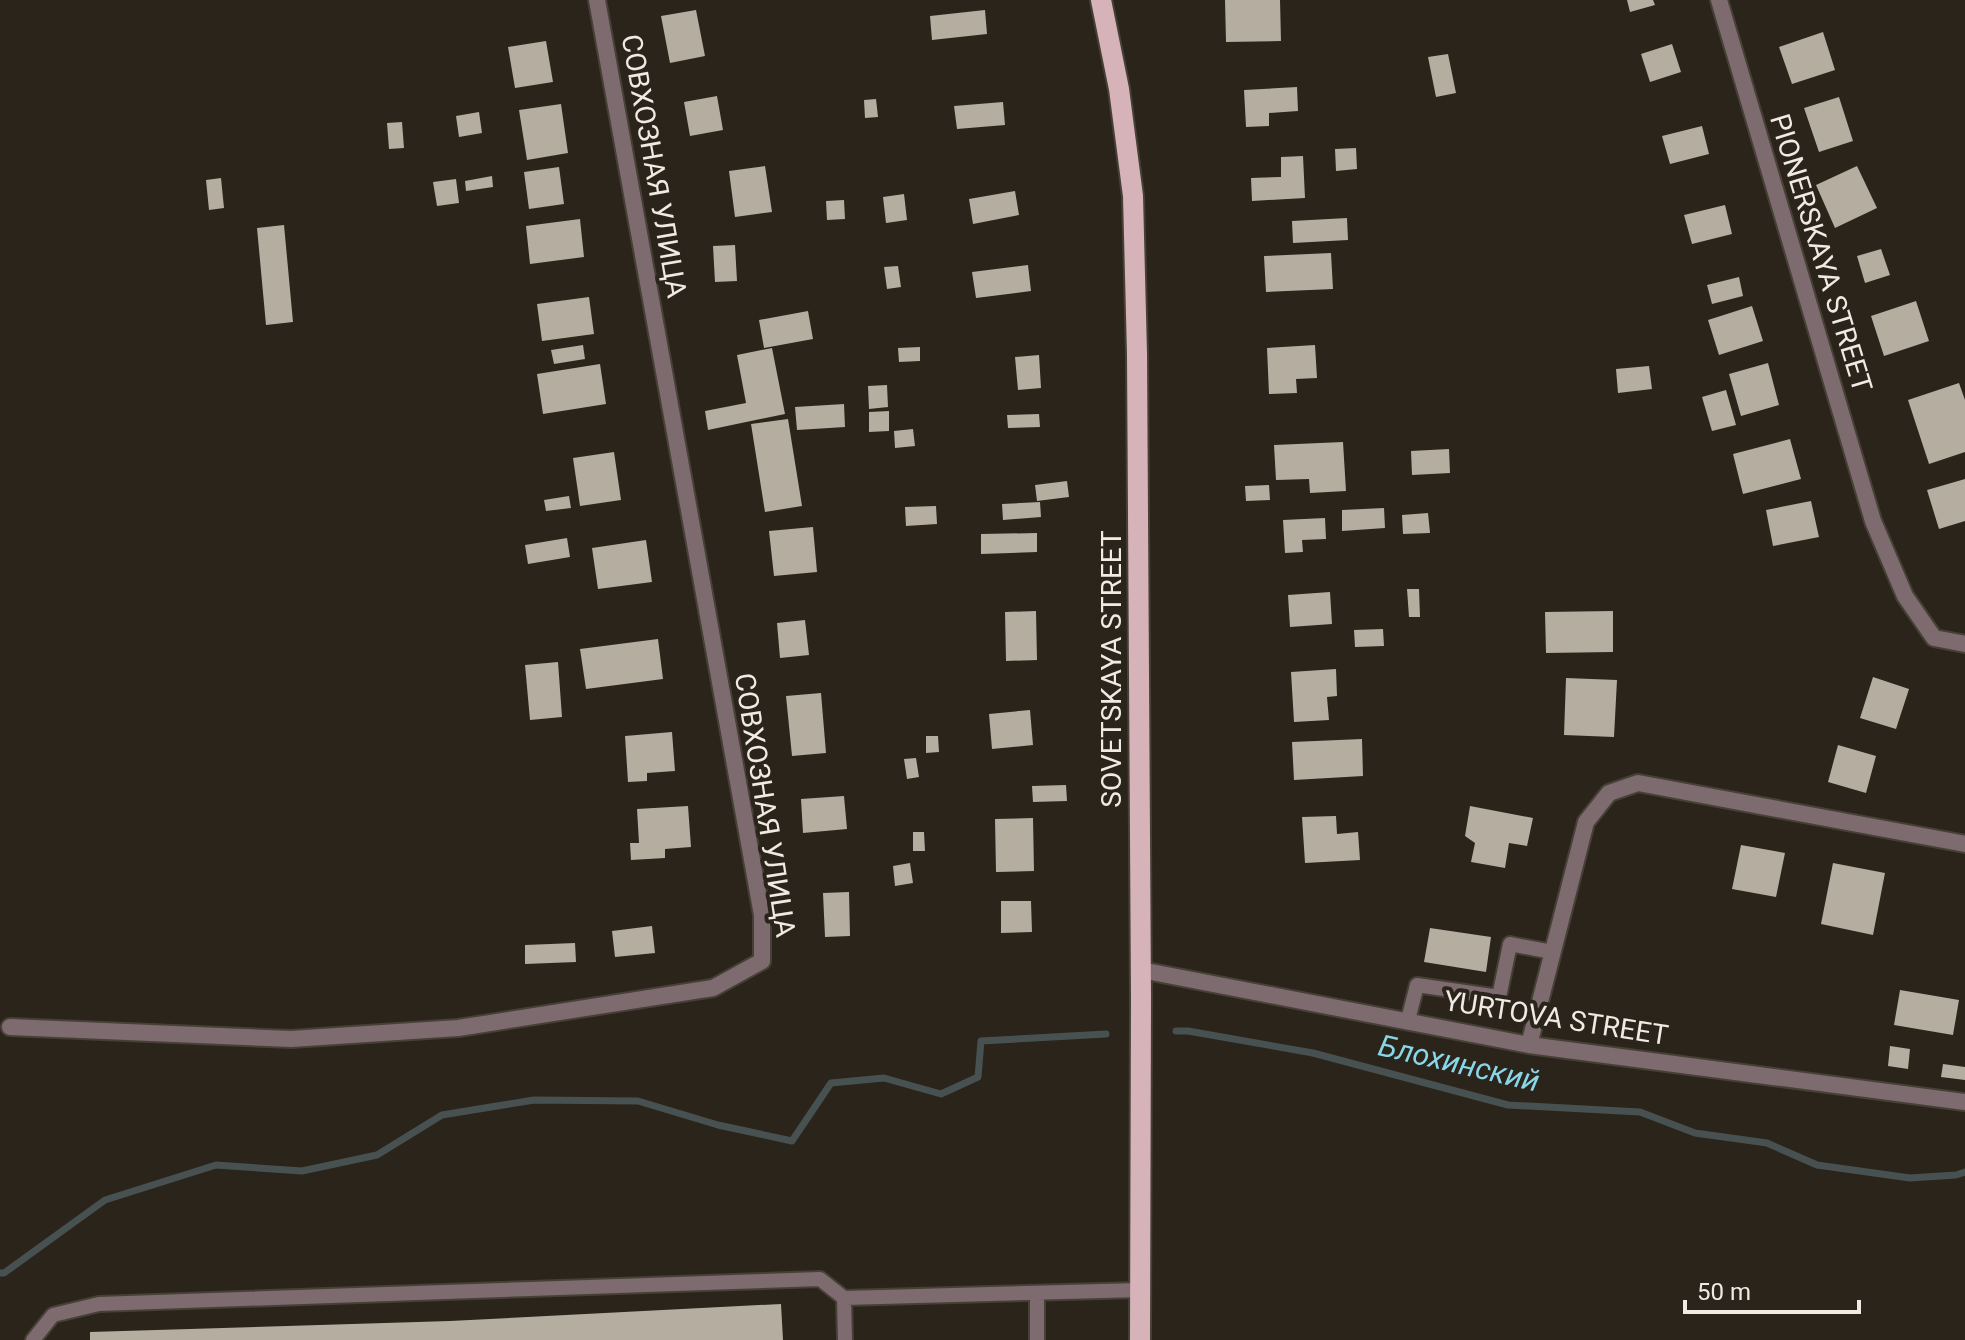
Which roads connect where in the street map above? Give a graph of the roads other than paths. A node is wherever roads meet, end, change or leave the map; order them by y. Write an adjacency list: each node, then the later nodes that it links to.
1 (597, 0): 9 (street, СОВХОЗНАЯ УЛИЦА)
2 (1101, 0): 7 (main road, SOVETSKAYA STREET)
3 (1719, 0): 4 (street, PIONERSKAYA STREET)
4 (1965, 644)
5 (1965, 844): 6 (street)
6 (1552, 952): 8 (lane); 10 (street)
7 (1141, 970): 8 (street, YURTOVA STREET); 12 (main road, SOVETSKAYA STREET)
8 (1408, 1020): 10 (street, YURTOVA STREET)
9 (10, 1027)
10 (1529, 1045): 11 (street, YURTOVA STREET)
11 (1965, 1102)
12 (1140, 1290): 13 (lane); 18 (main road, SOVETSKAYA STREET)
13 (1037, 1293): 14 (lane); 17 (lane)
14 (844, 1298): 15 (lane); 16 (lane)
15 (33, 1340)
16 (845, 1340)
17 (1037, 1340)
18 (1140, 1340)

